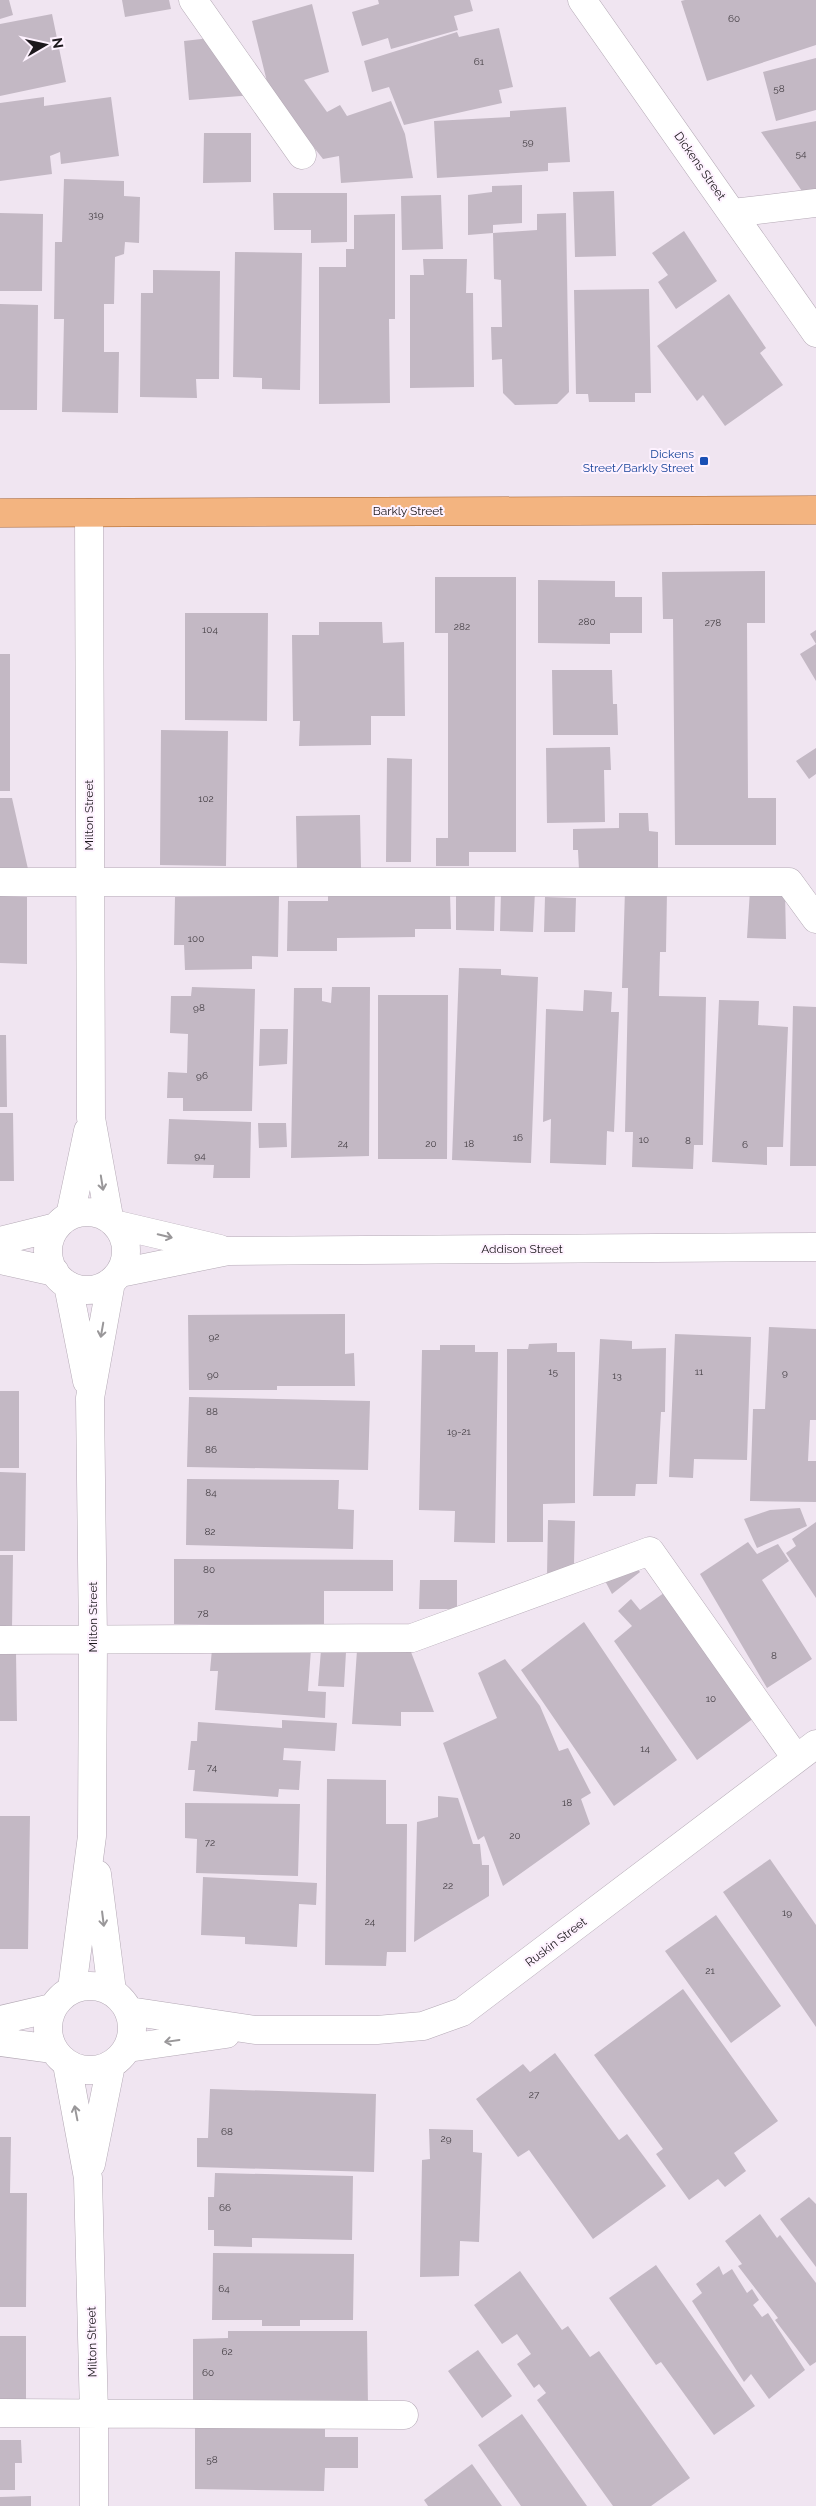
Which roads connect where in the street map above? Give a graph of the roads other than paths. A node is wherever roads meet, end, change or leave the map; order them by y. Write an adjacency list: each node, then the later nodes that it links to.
1 (193, 0): 3 (street)
2 (582, 0): 5 (street, Dickens Street)
3 (302, 156)
4 (816, 203): 5 (street)
5 (733, 213): 6 (street, Dickens Street)
6 (816, 332)
7 (816, 510): 8 (main road, Barkly Street)
8 (89, 512): 9 (main road, Barkly Street); 11 (street, Milton Street)
9 (0, 513)
10 (0, 882): 11 (street)
11 (89, 882): 12 (street); 13 (street, Milton Street)
12 (816, 919)
13 (92, 1118): 14 (street, Milton Street); 15 (street, Milton Street, one-way to 15)
14 (63, 1222): 15 (street); 16 (street); 21 (street)
15 (113, 1222): 18 (street, Addison Street, one-way to 18); 20 (street)
16 (0, 1241)
17 (816, 1247): 18 (street, Addison Street)
18 (228, 1250): 20 (street, Addison Street)
19 (0, 1260): 21 (street)
20 (115, 1278): 21 (street); 22 (street, Milton Street, one-way to 22)
21 (62, 1279): 22 (street, Milton Street)
22 (90, 1398): 24 (street, Milton Street)
23 (0, 1640): 24 (street)
24 (93, 1640): 25 (street); 26 (street, Milton Street)
25 (806, 1751): 31 (street, Ruskin Street)
26 (92, 1836): 27 (street, Milton Street); 28 (street, Milton Street, one-way to 28)
27 (72, 1990): 28 (street); 29 (street)
28 (120, 2001): 31 (street, Ruskin Street); 34 (street)
29 (52, 2008): 30 (street); 33 (street)
30 (0, 2020)
31 (255, 2030): 34 (street, Ruskin Street, one-way to 34)
32 (0, 2042): 33 (street)
33 (60, 2056): 34 (street); 35 (street, Milton Street, one-way to 33)
34 (119, 2056): 35 (street, Milton Street)
35 (88, 2178): 37 (street, Milton Street)
36 (0, 2413): 37 (street)
37 (94, 2414): 38 (street); 39 (street, Milton Street)
38 (404, 2415)
39 (94, 2506)

